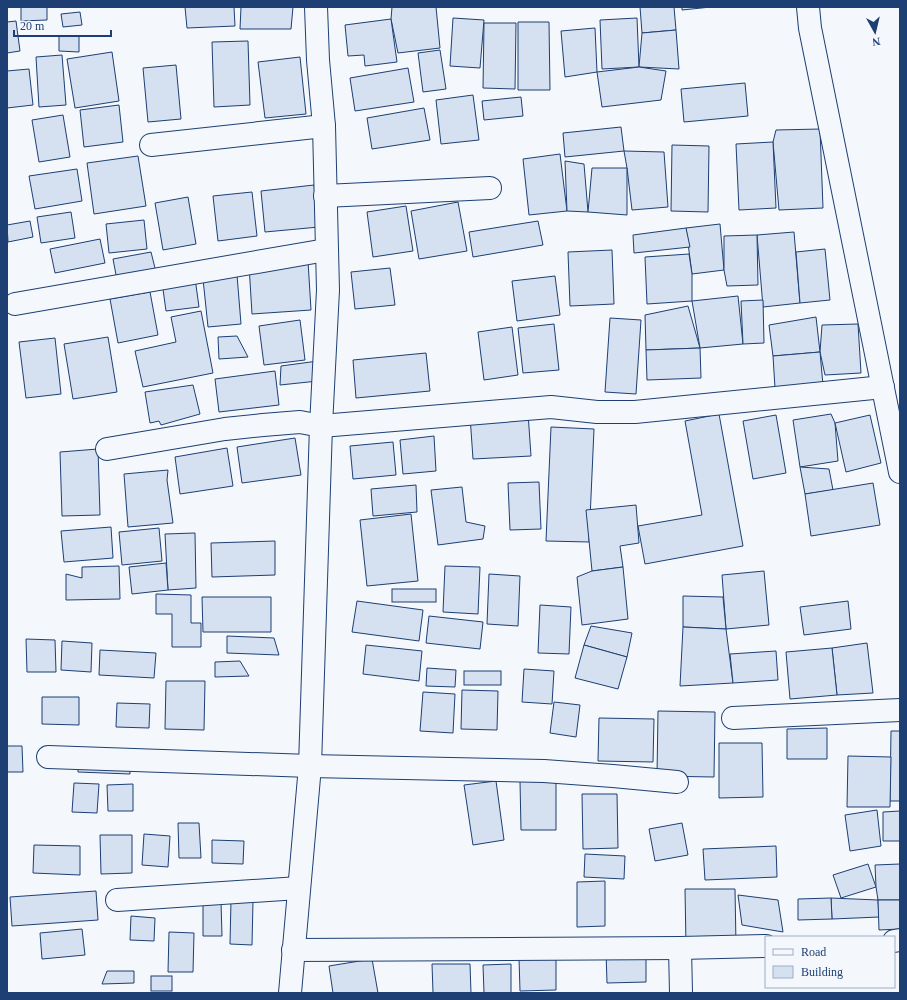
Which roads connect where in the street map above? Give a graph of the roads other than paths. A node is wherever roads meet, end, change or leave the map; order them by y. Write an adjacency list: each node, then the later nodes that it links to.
1 (316, 7): 3 (street)
2 (808, 7): 9 (street)
3 (324, 126): 4 (street); 6 (street)
4 (151, 145)
5 (490, 188): 6 (street)
6 (325, 196): 7 (street)
7 (326, 250): 8 (street); 10 (street)
8 (15, 304)
9 (883, 387): 10 (street); 12 (street)
10 (321, 426): 11 (street); 16 (street)
11 (108, 449)
12 (900, 472)
13 (900, 710): 14 (street)
14 (733, 718)
15 (48, 757): 16 (street)
16 (310, 766): 17 (street); 18 (street)
17 (677, 782)
18 (299, 888): 19 (street); 22 (street)
19 (117, 900)
20 (765, 946): 21 (street)
21 (680, 948): 22 (street); 24 (street)
22 (293, 950): 23 (street)
23 (290, 993)
24 (681, 993)

